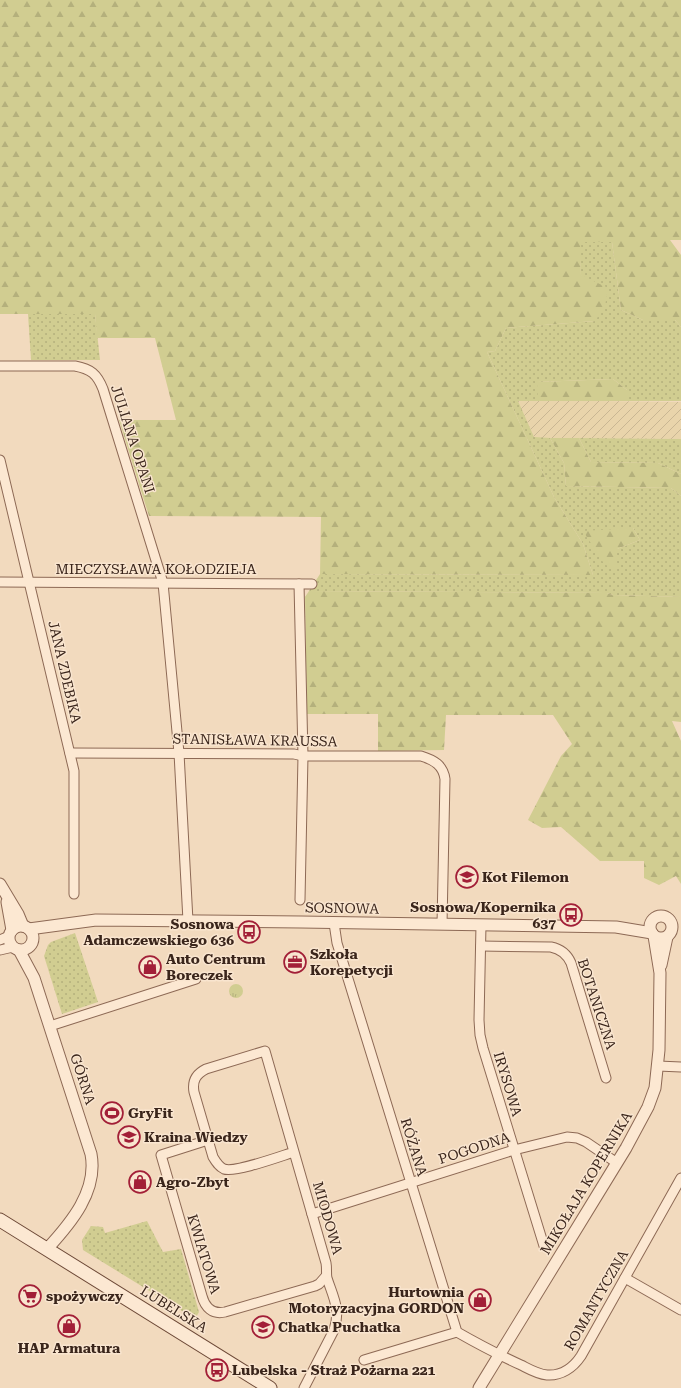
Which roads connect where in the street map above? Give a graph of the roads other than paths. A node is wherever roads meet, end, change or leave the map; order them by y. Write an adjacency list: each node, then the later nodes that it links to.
1 (0, 366): 5 (street, JULIANA OPANI)
2 (0, 460): 4 (street, JANA ZDEBIKA)
3 (0, 582): 4 (street, MIECZYSŁAWA KOŁODZIEJA)
4 (30, 582): 5 (street, MIECZYSŁAWA KOŁODZIEJA); 8 (street, JANA ZDEBIKA)
5 (163, 583): 6 (street, MIECZYSŁAWA KOŁODZIEJA); 9 (street, JULIANA OPANI)
6 (299, 584): 7 (street, MIECZYSŁAWA KOŁODZIEJA); 10 (street)
7 (312, 584)
8 (70, 753): 9 (street, STANISŁAWA KRAUSSA); 12 (street, JANA ZDEBIKA)
9 (179, 753): 10 (street, STANISŁAWA KRAUSSA); 14 (street, JULIANA OPANI)
10 (303, 756): 13 (street); 17 (street, STANISŁAWA KRAUSSA)
11 (0, 884): 22 (street, GÓRNA)
12 (74, 894)
13 (300, 900)
14 (188, 921): 16 (street, SOSNOWA); 22 (street, SOSNOWA)
15 (652, 921): 19 (street, SOSNOWA); 20 (street); 21 (street)
16 (334, 923): 17 (street, SOSNOWA); 36 (street, RÓŻANA)
17 (442, 924): 18 (street, SOSNOWA)
18 (481, 925): 19 (street, SOSNOWA); 23 (street, IRYSOWA)
19 (616, 927): 21 (street, SOSNOWA)
20 (674, 929): 21 (street); 25 (street, MIKOŁAJA KOPERNIKA)
21 (653, 935): 25 (street, MIKOŁAJA KOPERNIKA)
22 (19, 938): 24 (street); 27 (street, GÓRNA)
23 (481, 946): 30 (street, BOTANICZNA); 32 (street, IRYSOWA)
24 (0, 950)
25 (660, 973): 28 (street, MIKOŁAJA KOPERNIKA)
26 (196, 979): 27 (street)
27 (50, 1026): 40 (street, GÓRNA)
28 (658, 1066): 29 (street); 34 (street, MIKOŁAJA KOPERNIKA)
29 (681, 1067)
30 (606, 1078)
31 (208, 1140): 33 (street); 33 (street, MIODOWA); 41 (street, KWIATOWA)
32 (514, 1150): 34 (street, POGODNA); 36 (street, POGODNA); 39 (street, IRYSOWA)
33 (294, 1152): 37 (street, MIODOWA)
34 (617, 1163): 45 (street, MIKOŁAJA KOPERNIKA)
35 (681, 1178): 42 (street, ROMANTYCZNA)
36 (411, 1184): 37 (street, POGODNA); 44 (street, RÓŻANA)
37 (312, 1214): 41 (street, MIODOWA)
38 (0, 1220): 40 (main road, LUBELSKA)
39 (544, 1246)
40 (47, 1249): 47 (main road, LUBELSKA)
41 (326, 1276): 48 (street, MIODOWA)
42 (625, 1278): 43 (street); 45 (street, ROMANTYCZNA)
43 (681, 1310)
44 (457, 1332): 45 (street); 46 (street)
45 (499, 1355): 49 (street, MIKOŁAJA KOPERNIKA)
46 (364, 1360)
47 (270, 1388)
48 (304, 1388)
49 (479, 1388)

